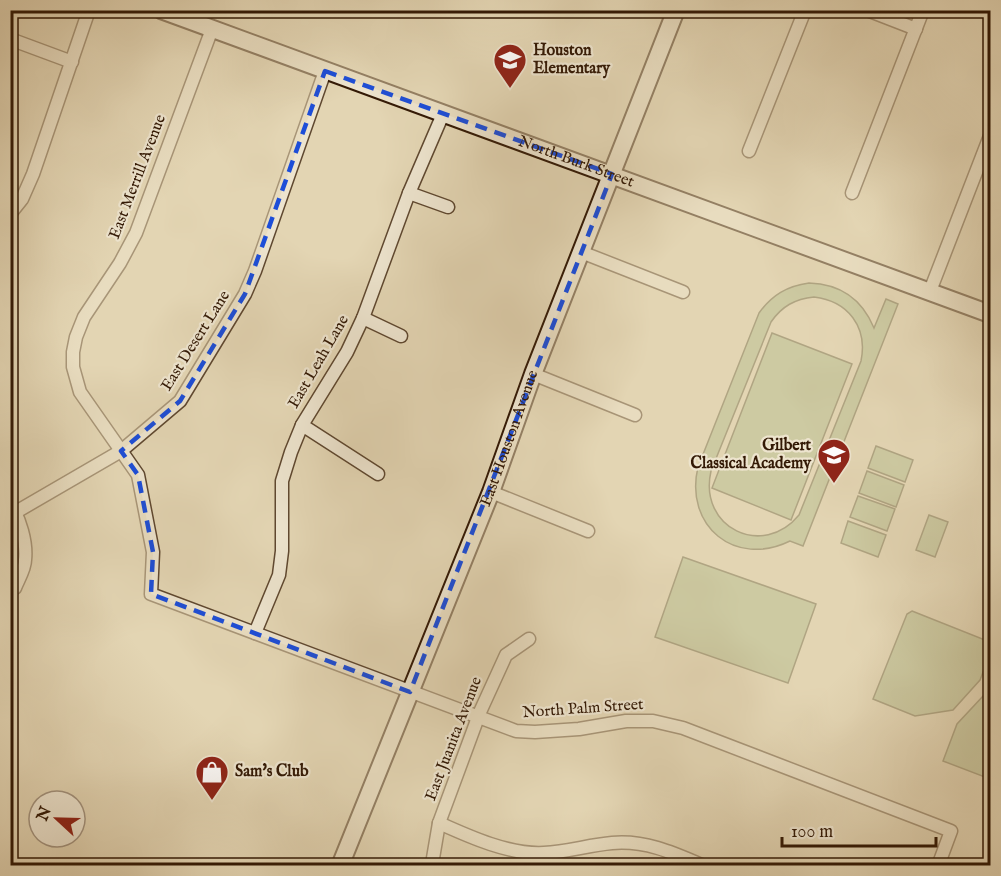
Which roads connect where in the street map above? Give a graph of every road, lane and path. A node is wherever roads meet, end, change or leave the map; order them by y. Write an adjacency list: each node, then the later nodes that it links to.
1 (89, 10): 10 (street)
2 (161, 10): 7 (street, North Burk Street)
3 (676, 10): 15 (street, East Houston Avenue)
4 (805, 10): 14 (street)
5 (867, 10): 8 (street)
6 (923, 10): 8 (street)
7 (212, 29): 11 (street, North Burk Street); 29 (street, East Merrill Avenue)
8 (916, 29): 17 (street)
9 (10, 39): 10 (street)
10 (72, 62): 19 (street)
11 (325, 71): 12 (street, North Burk Street); 29 (street, East Desert Lane)
12 (443, 114): 15 (street, North Burk Street); 16 (street, East Leah Lane)
13 (990, 136): 21 (street)
14 (749, 150)
15 (612, 174): 20 (street, East Houston Avenue); 21 (street, North Burk Street)
16 (409, 193): 18 (street); 24 (street, East Leah Lane)
17 (852, 193)
18 (448, 207)
19 (10, 214)
20 (581, 252): 22 (street); 26 (street, East Houston Avenue)
21 (930, 291): 23 (street, North Burk Street)
22 (683, 292)
23 (990, 314)
24 (363, 318): 25 (street); 28 (street, East Leah Lane)
25 (401, 336)
26 (533, 374): 27 (street); 31 (street, East Houston Avenue)
27 (635, 415)
28 (302, 425): 30 (street); 36 (street, East Leah Lane)
29 (121, 451): 32 (street, East Desert Lane); 35 (street, East Merrill Avenue)
30 (378, 474)
31 (491, 492): 33 (street); 38 (street, East Houston Avenue)
32 (13, 507): 34 (street, East Desert Lane)
33 (588, 531)
34 (15, 588)
35 (151, 594): 36 (street, North Palm Street)
36 (255, 633): 38 (street, North Palm Street)
37 (529, 639): 39 (street, East Juanita Avenue)
38 (410, 692): 39 (street, North Palm Street); 42 (street, East Houston Avenue)
39 (479, 717): 40 (street, East Juanita Avenue); 44 (street, North Palm Street)
40 (439, 824): 41 (street, East Juanita Avenue); 43 (street)
41 (432, 864)
42 (340, 866)
43 (704, 866)
44 (938, 866)

